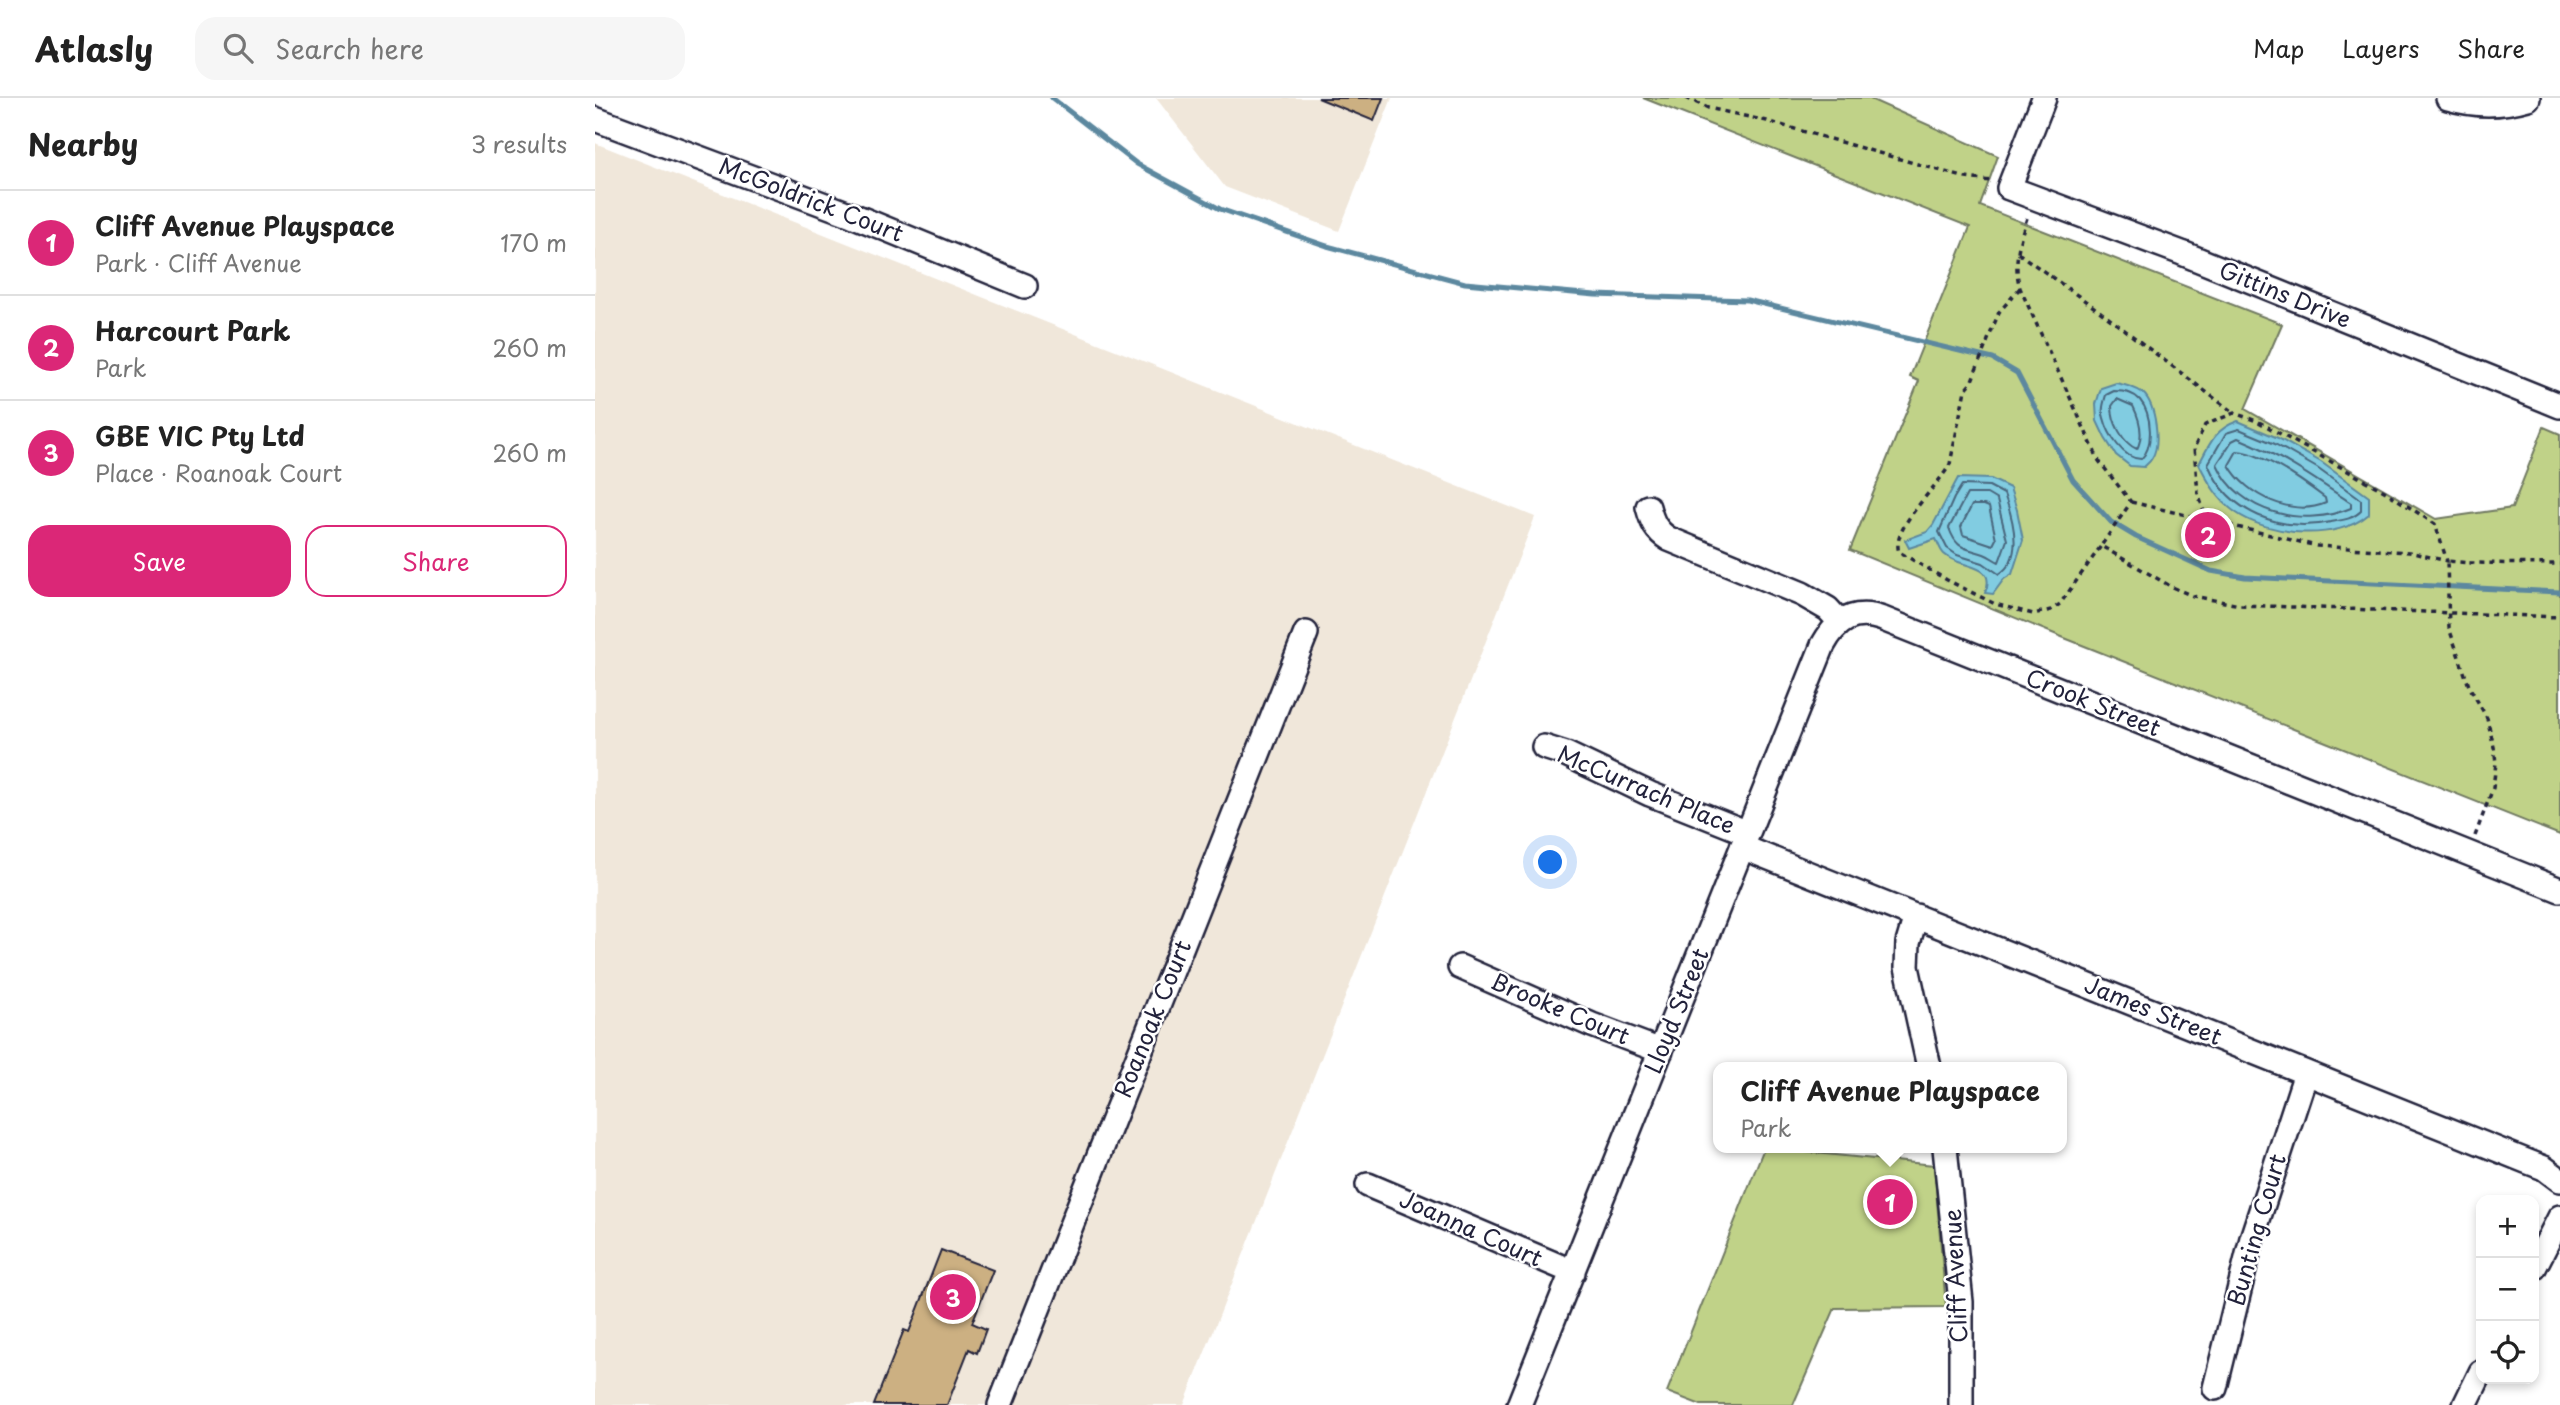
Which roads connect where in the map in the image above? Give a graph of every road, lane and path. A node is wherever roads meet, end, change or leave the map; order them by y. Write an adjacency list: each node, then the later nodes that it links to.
1 (1686, 98): 6 (path)
2 (2044, 98): 6 (street)
3 (2448, 98): 4 (street)
4 (2528, 98)
5 (595, 119): 9 (street, McGoldrick Court)
6 (2009, 188): 7 (street, Gittins Drive)
7 (2035, 197): 8 (path); 11 (street, Gittins Drive)
8 (2018, 254): 10 (path); 12 (path)
9 (1025, 286)
10 (2020, 288): 13 (path); 16 (path)
11 (2560, 407)
12 (2234, 413): 15 (path); 17 (path)
13 (2131, 502): 15 (path); 16 (path)
14 (1648, 507): 21 (street)
15 (2206, 518): 17 (path)
16 (2101, 546): 19 (path)
17 (2447, 561): 18 (path); 19 (path)
18 (2560, 564)
19 (2447, 612): 20 (path); 25 (path)
20 (2560, 617)
21 (1840, 622): 24 (street, Lloyd Street); 25 (street, Crook Street)
22 (1306, 633): 40 (street, Roanoak Court)
23 (1544, 747): 24 (street, McCurrach Place)
24 (1745, 840): 27 (street, James Street); 29 (street, Lloyd Street)
25 (2468, 854): 26 (street, Crook Street)
26 (2560, 890)
27 (1916, 916): 30 (street); 31 (street, James Street)
28 (1460, 967): 29 (street, Brooke Court)
29 (1661, 1051): 37 (street, Lloyd Street)
30 (1928, 1062)
31 (2306, 1073): 33 (street, James Street); 39 (street, Bunting Court)
32 (1946, 1153): 42 (street, Cliff Avenue)
33 (2560, 1180)
34 (1368, 1185): 37 (street, Joanna Court)
35 (2560, 1217): 36 (street)
36 (2539, 1258)
37 (1573, 1272): 41 (street, Lloyd Street)
38 (2476, 1383): 43 (street)
39 (2215, 1388)
40 (1000, 1405)
41 (1520, 1405)
42 (1961, 1405)
43 (2465, 1405)

